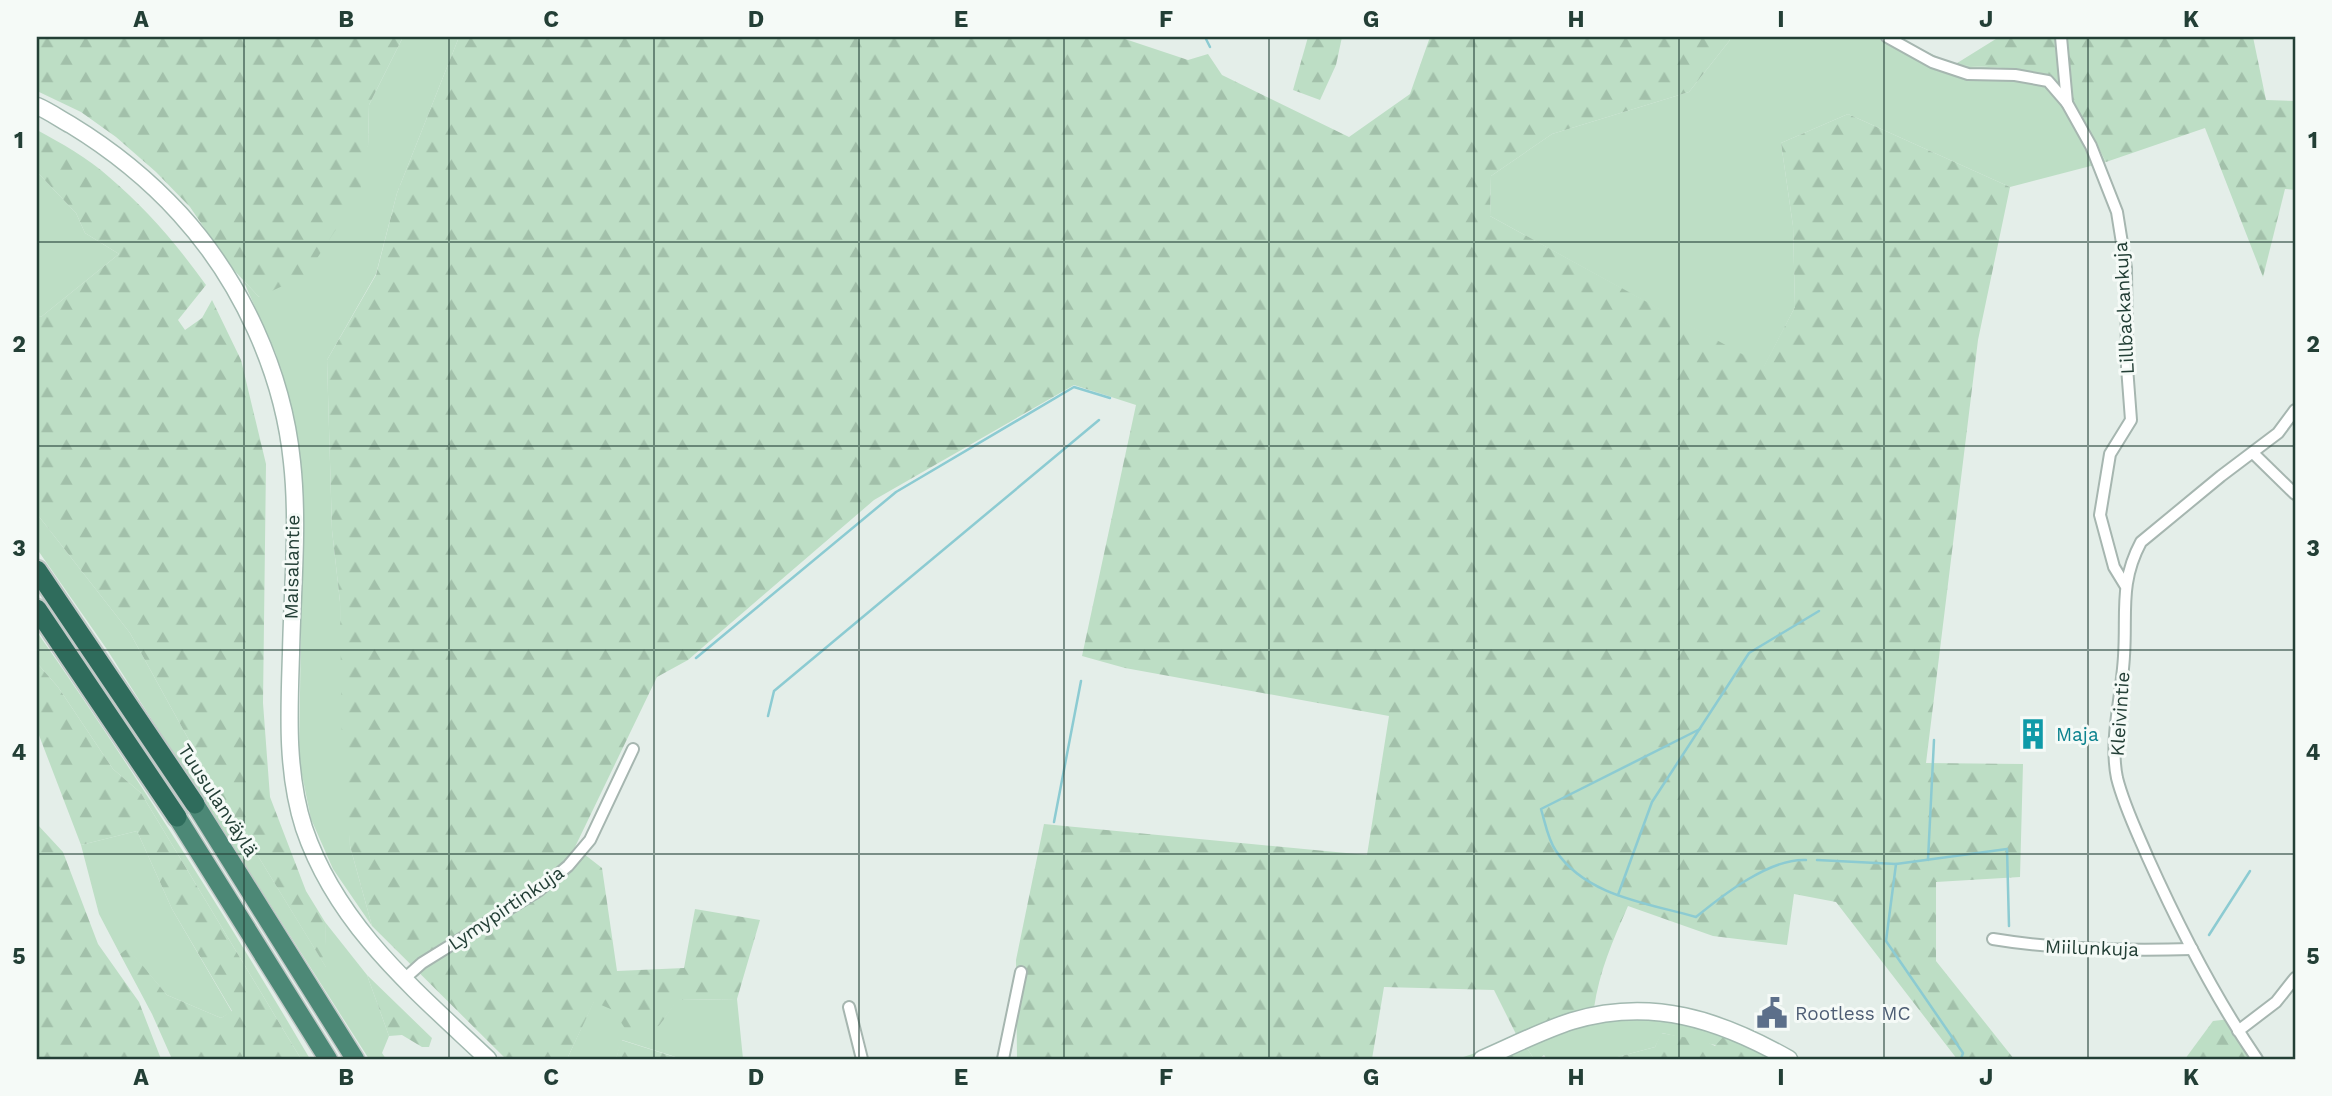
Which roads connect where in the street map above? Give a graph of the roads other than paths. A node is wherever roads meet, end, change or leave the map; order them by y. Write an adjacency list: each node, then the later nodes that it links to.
1 (2061, 37): 3 (street)
2 (1893, 38): 3 (street, Lillbackankuja)
3 (2067, 103): 9 (street, Lillbackankuja)
4 (37, 106): 18 (main road, Maisalantie)
5 (2295, 411): 6 (street, Kleivintie)
6 (2253, 453): 7 (street); 9 (street, Kleivintie)
7 (2295, 494)
8 (37, 570): 12 (highway, Tuusulanväylä)
9 (2124, 585): 15 (street, Kleivintie)
10 (37, 609): 13 (highway)
11 (633, 749): 18 (street, Lymypirtinkuja)
12 (195, 804): 22 (highway, Tuusulanväylä)
13 (177, 817): 21 (highway)
14 (1993, 939): 15 (street, Miilunkuja)
15 (2192, 949): 20 (street, Kleivintie)
16 (1021, 972): 25 (street)
17 (2295, 978): 20 (street)
18 (403, 979): 23 (main road, Maisalantie)
19 (849, 1007): 24 (street)
20 (2238, 1031): 28 (street, Kleivintie)
21 (328, 1059)
22 (355, 1059)
23 (488, 1059)
24 (862, 1059)
25 (1003, 1059)
26 (1482, 1059): 27 (main road)
27 (1789, 1059)
28 (2257, 1059)

